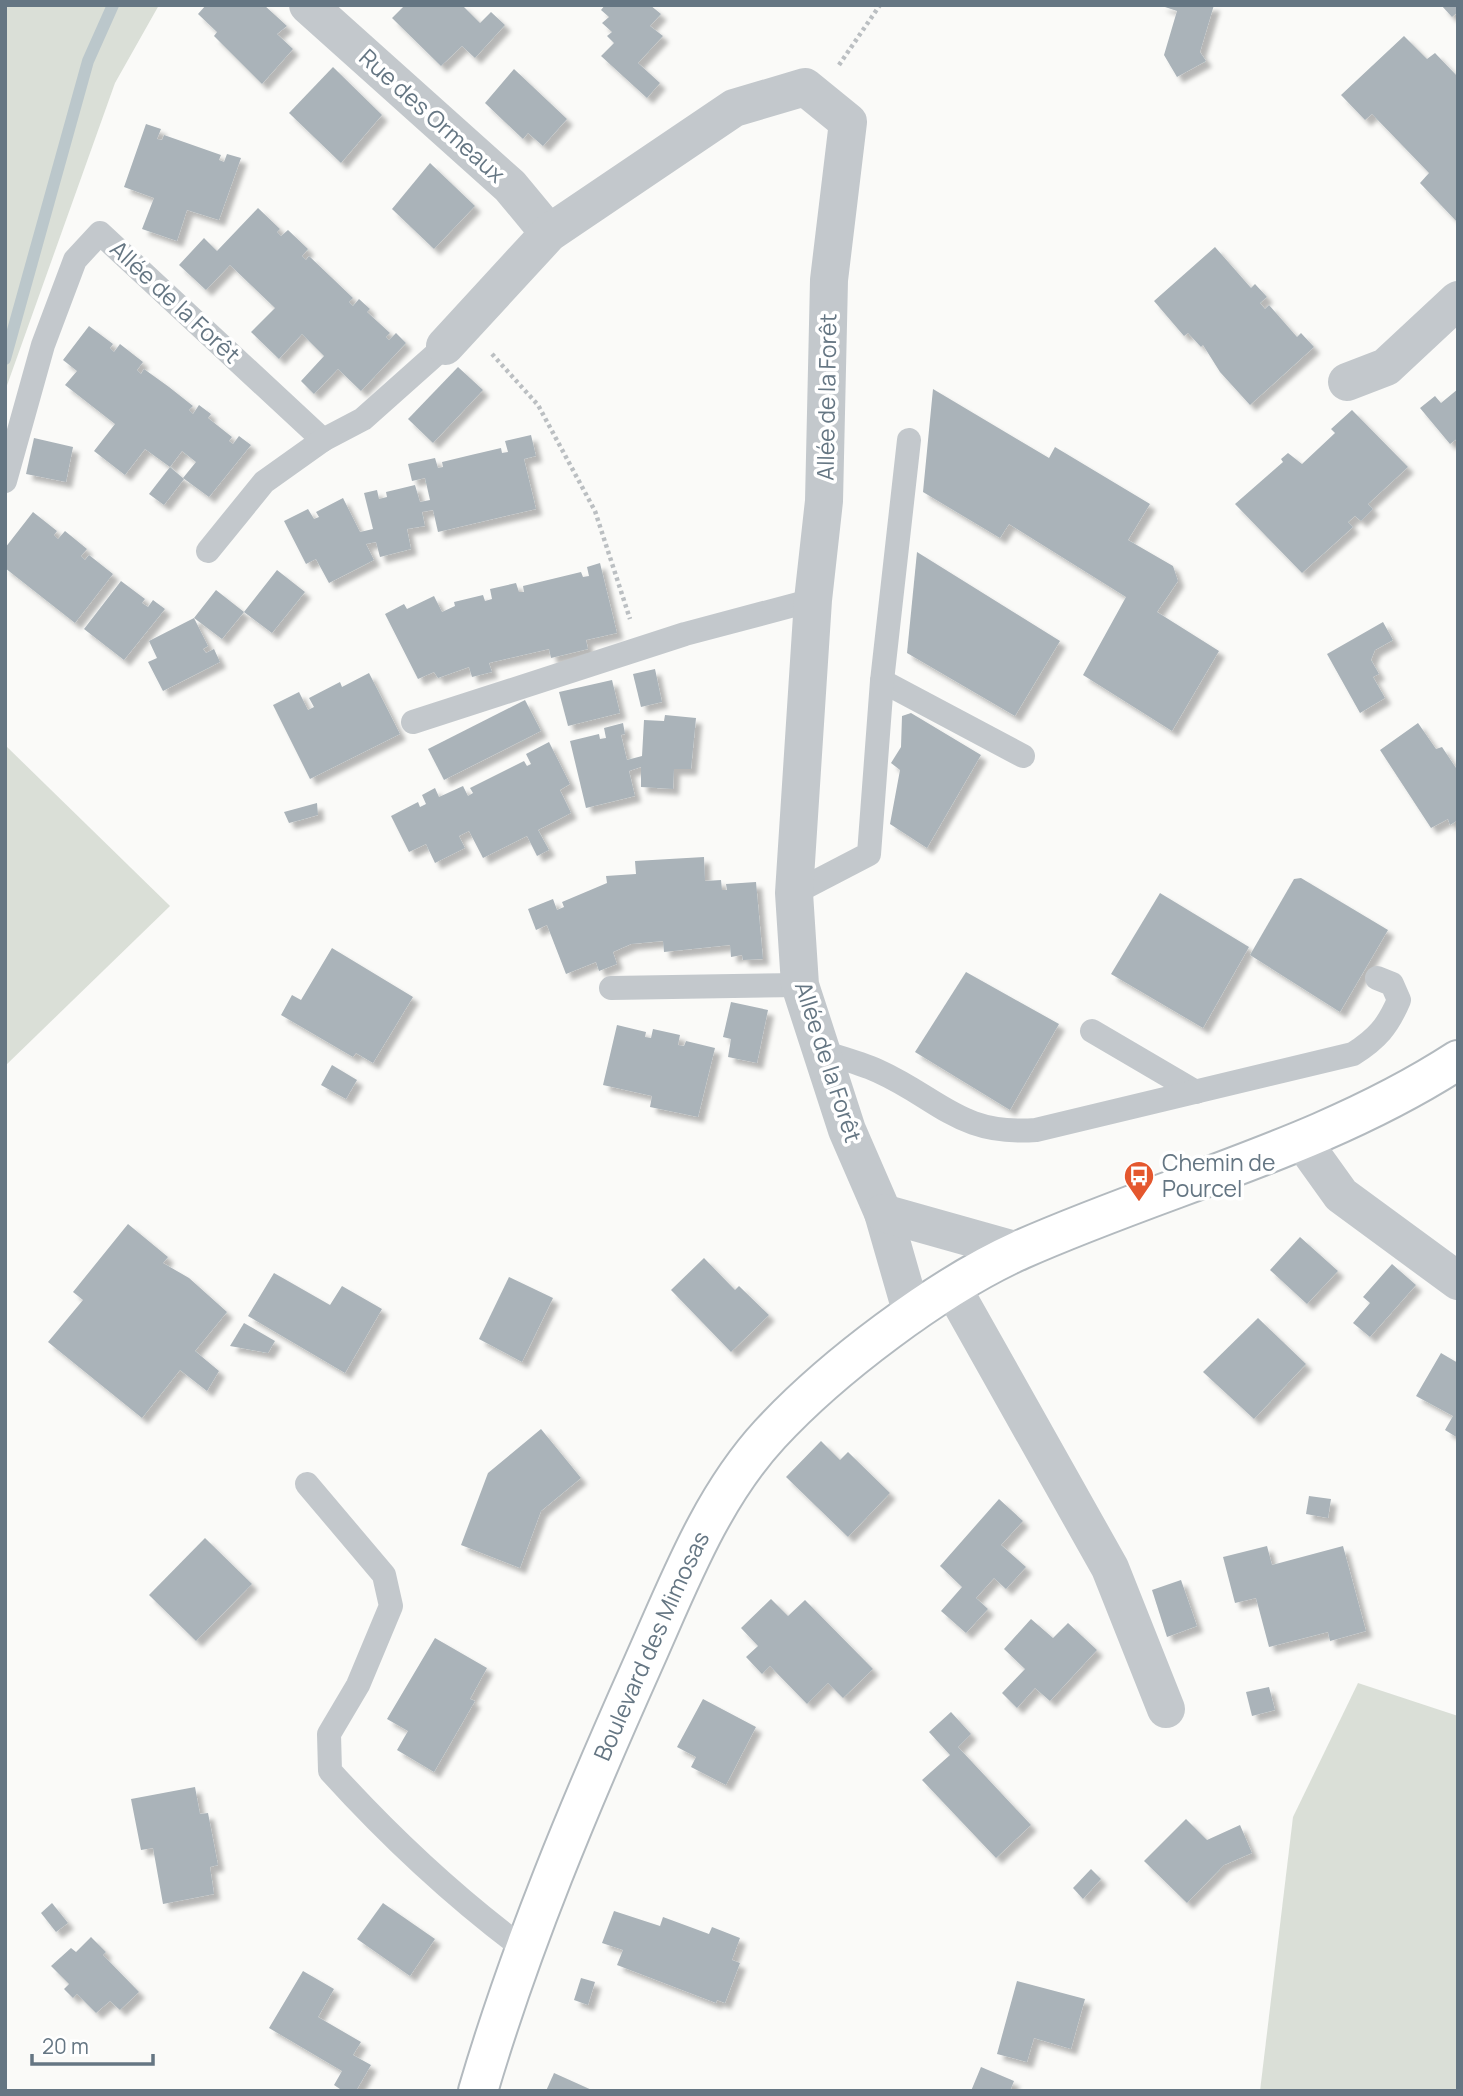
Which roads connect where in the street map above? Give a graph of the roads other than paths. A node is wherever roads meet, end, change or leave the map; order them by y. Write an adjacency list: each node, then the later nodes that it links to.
1 (308, 5): 2 (street, Rue des Ormeaux)
2 (549, 233): 4 (street); 10 (street, Allée de la Forêt)
3 (1458, 300): 5 (street)
4 (456, 335): 6 (lane)
5 (1347, 382)
6 (323, 440): 8 (lane, Allée de la Forêt); 9 (lane)
7 (909, 440): 11 (lane)
8 (5, 481)
9 (208, 551)
10 (813, 600): 12 (lane); 14 (street, Allée de la Forêt)
11 (882, 681): 13 (lane); 14 (lane)
12 (413, 722)
13 (1023, 756)
14 (793, 894): 16 (street, Allée de la Forêt)
15 (1377, 978): 21 (lane)
16 (800, 985): 17 (lane); 19 (street, Allée de la Forêt)
17 (611, 988)
18 (1091, 1031): 21 (lane)
19 (822, 1052): 21 (lane); 23 (street, Allée de la Forêt)
20 (1458, 1060): 22 (main road, Boulevard des Mimosas)
21 (1196, 1092)
22 (1303, 1142): 24 (main road, Boulevard des Mimosas); 25 (street)
23 (883, 1213): 24 (street); 27 (street, Allée de la Forêt)
24 (1018, 1251): 26 (main road, Boulevard des Mimosas)
25 (1458, 1281)
26 (952, 1287): 27 (main road, Boulevard des Mimosas); 29 (street)
27 (912, 1314): 30 (main road, Boulevard des Mimosas)
28 (307, 1484): 30 (lane)
29 (1166, 1709)
30 (524, 1949): 31 (main road, Boulevard des Mimosas)
31 (478, 2091)

